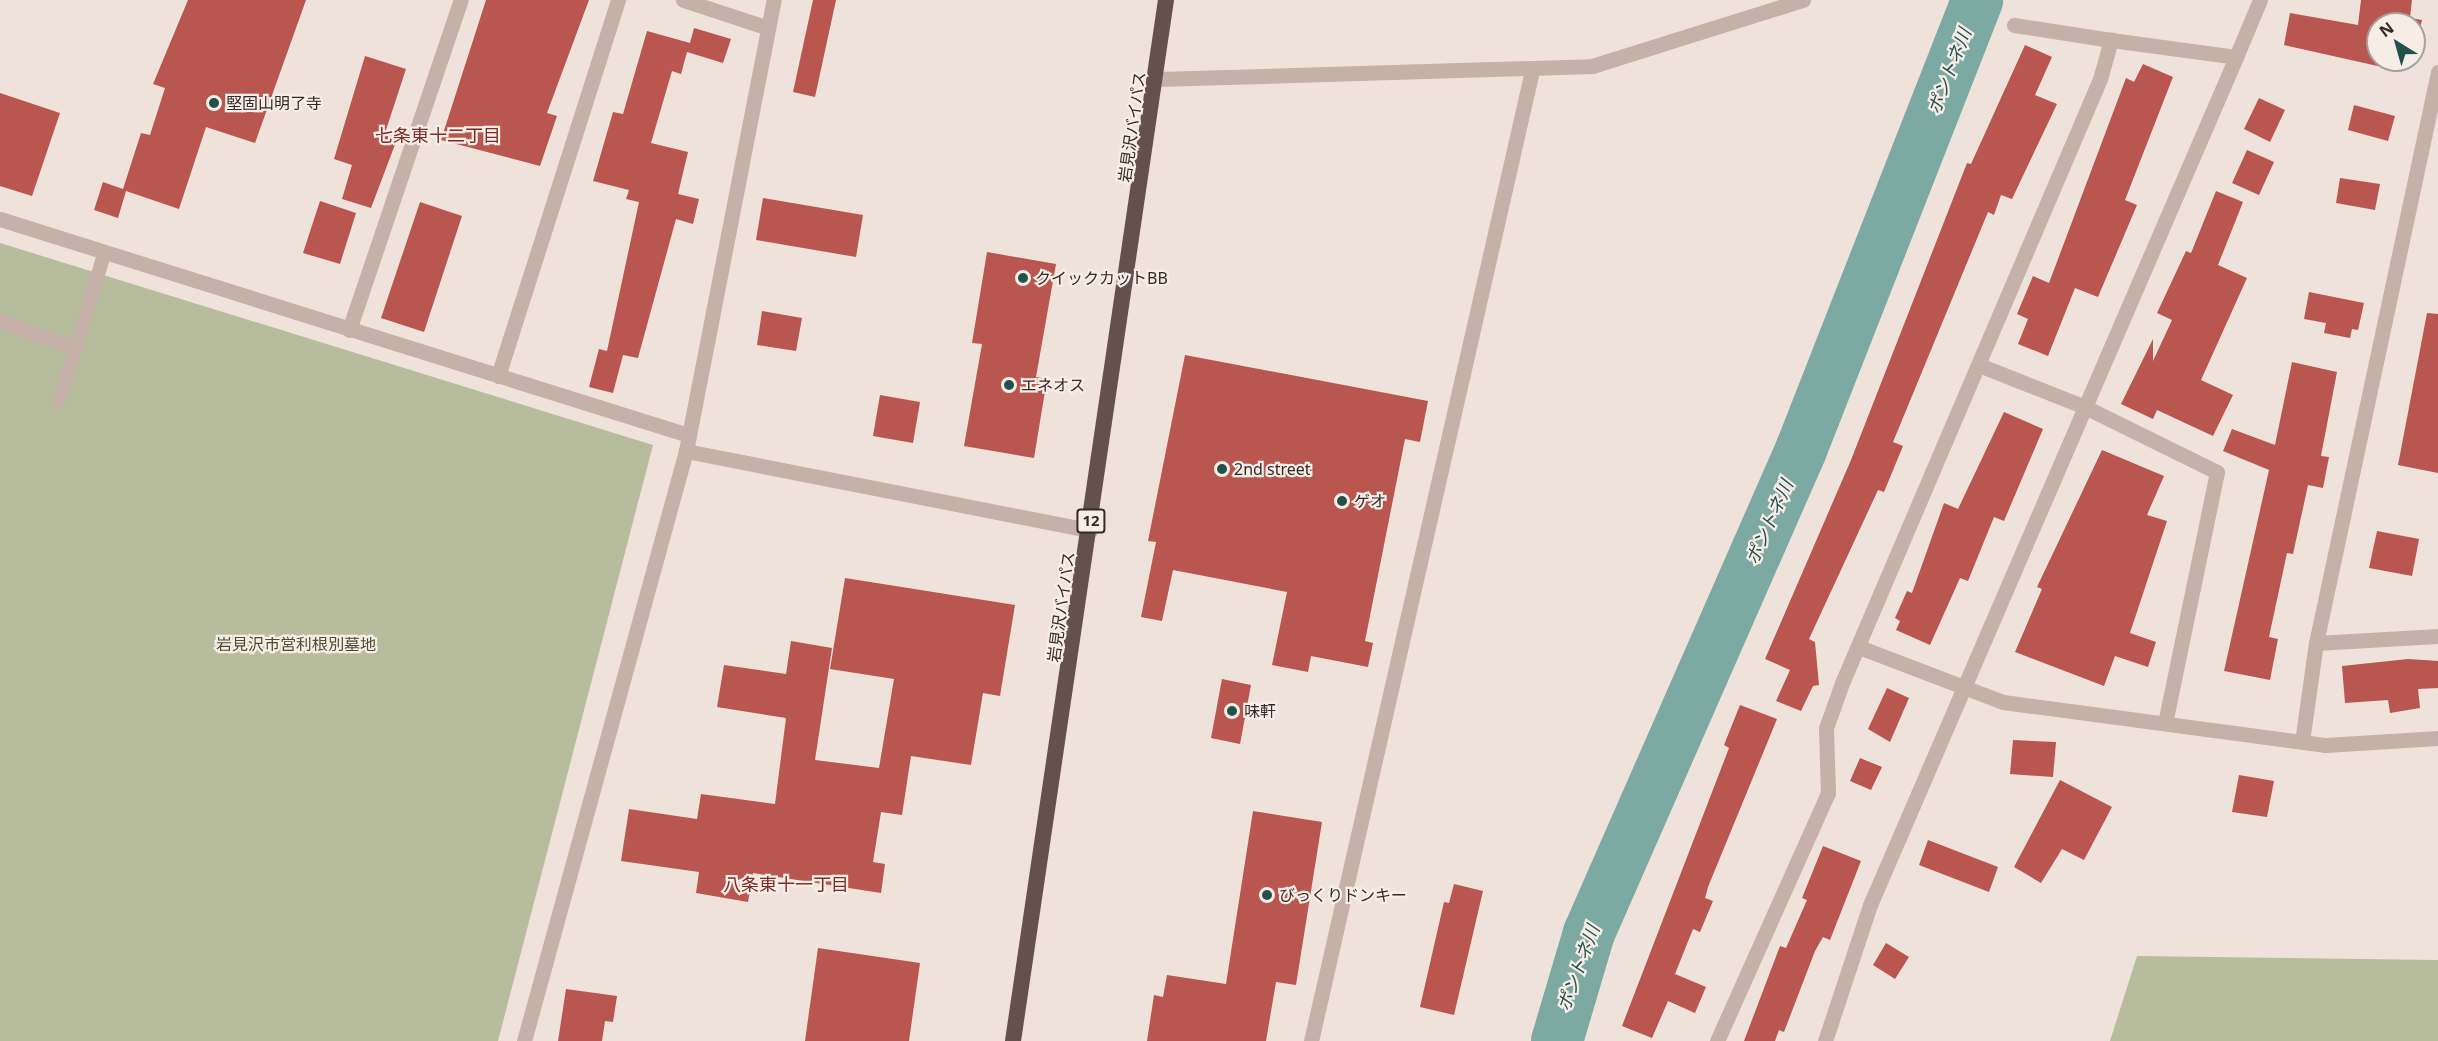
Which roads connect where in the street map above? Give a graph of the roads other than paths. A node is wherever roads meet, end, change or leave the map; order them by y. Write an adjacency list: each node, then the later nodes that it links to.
1 (461, 0): 19 (street)
2 (618, 0): 22 (street)
3 (683, 0): 9 (street)
4 (774, 0): 9 (street)
5 (1166, 0): 14 (highway, 岩見沢バイパス / 12)
6 (1803, 0): 12 (street)
7 (2260, 0): 11 (street)
8 (2014, 25): 10 (street)
9 (768, 28): 25 (street)
10 (2111, 40): 11 (street); 21 (street)
11 (2236, 57): 24 (street)
12 (1532, 71): 14 (street); 37 (street)
13 (2438, 72): 15 (street)
14 (1158, 79): 27 (highway, 岩見沢バイパス / 12)
15 (2434, 108): 29 (street)
16 (0, 219): 17 (street)
17 (104, 255): 19 (street); 20 (lane)
18 (0, 321): 20 (lane)
19 (349, 330): 22 (street)
20 (76, 349): 23 (lane)
21 (1979, 365): 24 (street); 30 (street)
22 (498, 376): 25 (street)
23 (59, 402)
24 (2085, 407): 31 (street); 32 (street)
25 (688, 435): 26 (street)
26 (686, 451): 27 (street); 35 (street)
27 (1090, 530): 36 (highway, 岩見沢バイパス / 12)
28 (2438, 636): 29 (street)
29 (2316, 643): 34 (street)
30 (1859, 646): 31 (street); 38 (street)
31 (1966, 691): 32 (street); 39 (street)
32 (2165, 723): 34 (street)
33 (2438, 738): 34 (street)
34 (2301, 742)
35 (524, 1041)
36 (1013, 1041)
37 (1311, 1041)
38 (1717, 1041)
39 (1825, 1041)

